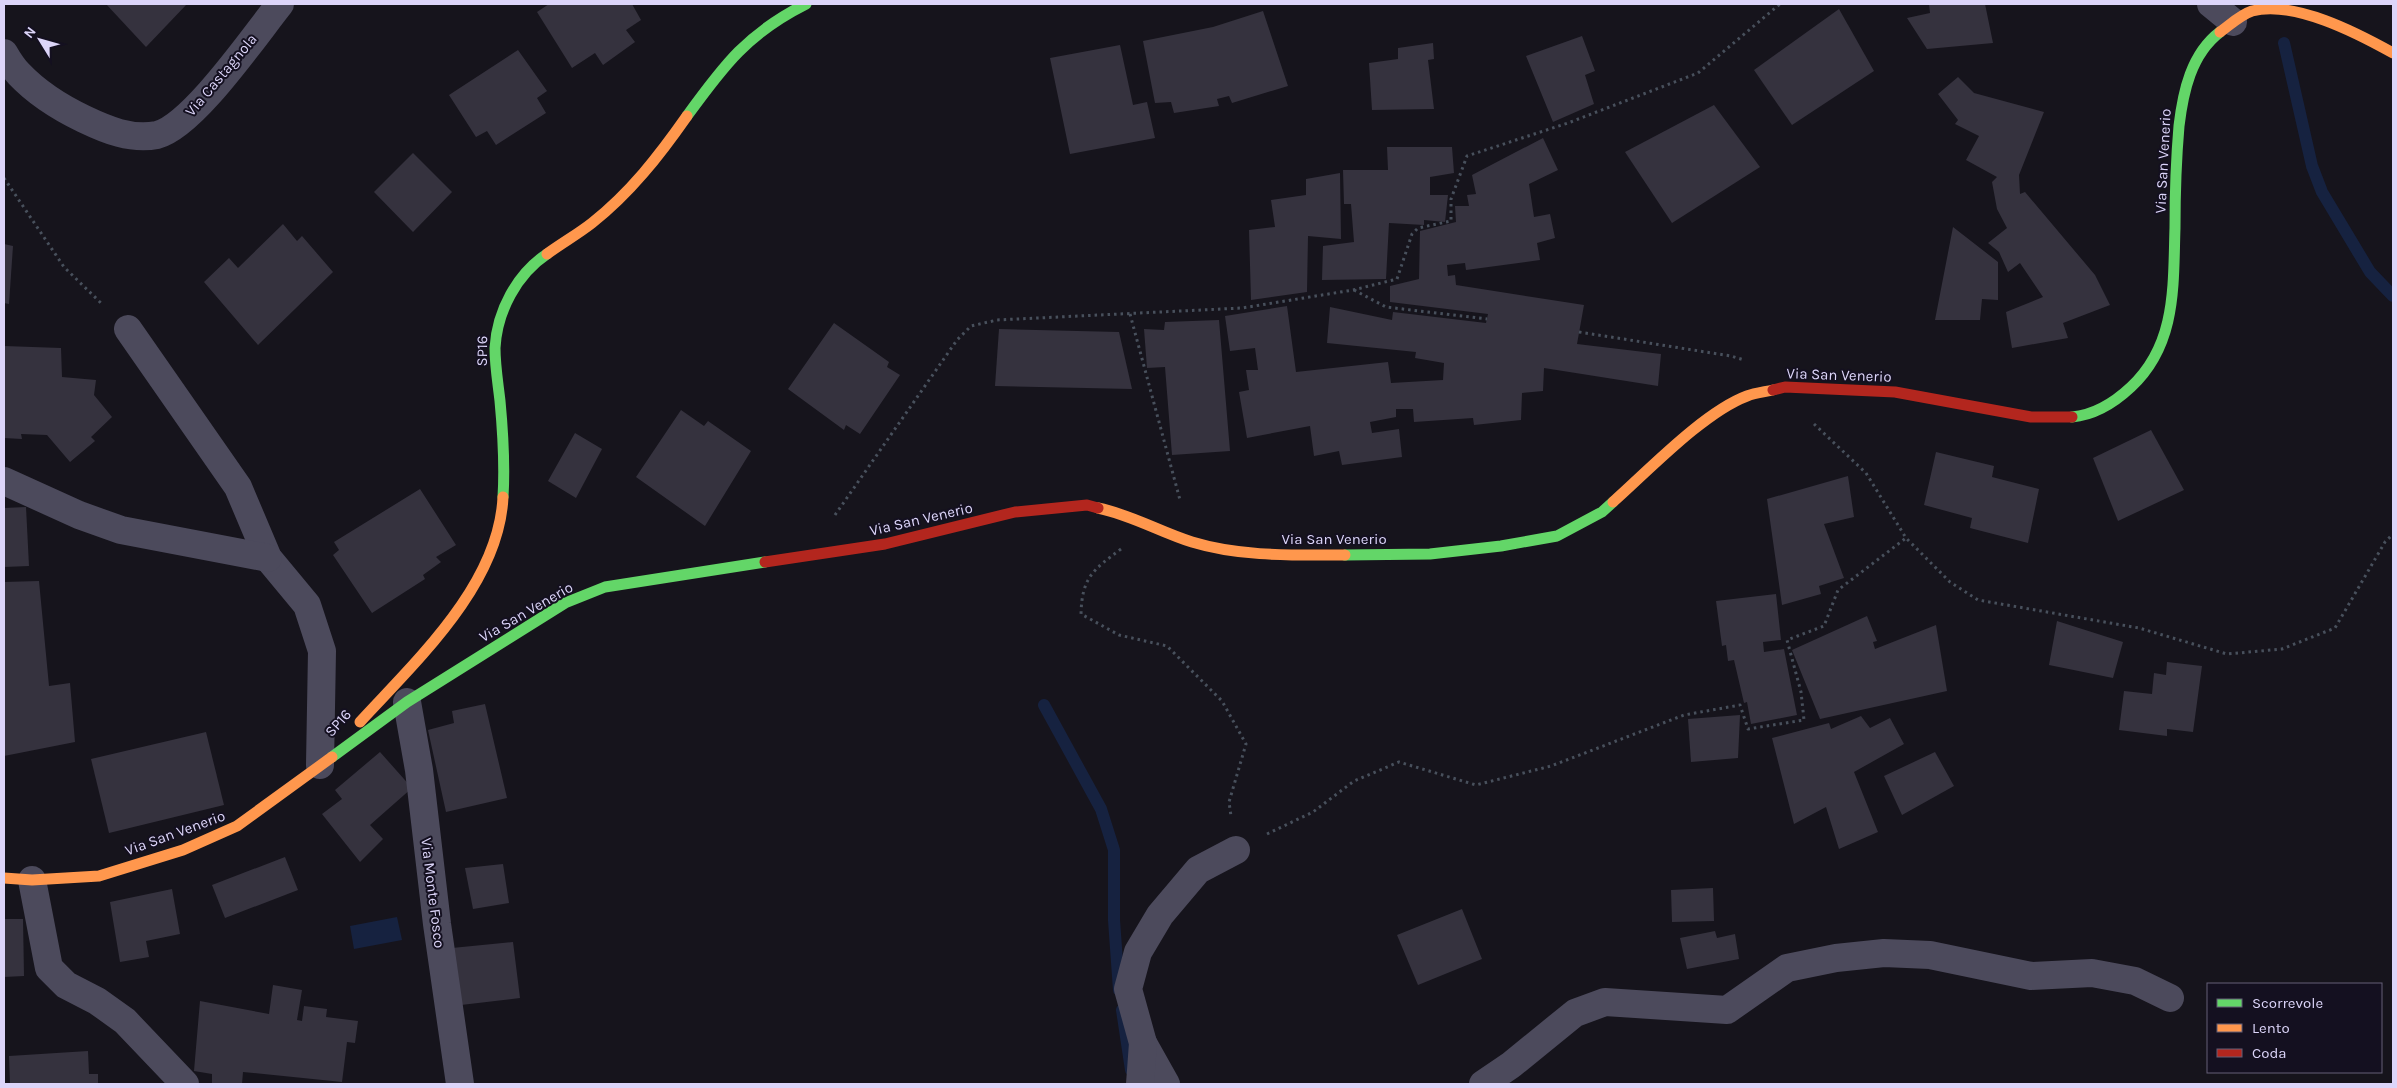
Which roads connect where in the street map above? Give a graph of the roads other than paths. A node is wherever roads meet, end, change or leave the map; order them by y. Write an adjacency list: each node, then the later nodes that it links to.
1 (280, 4): 5 (street, Via Castagnola)
2 (806, 4): 11 (street, SP16 / SP16)
3 (2211, 4): 4 (street)
4 (2233, 22): 6 (street, Via San Venerio); 10 (street, Via San Venerio)
5 (4, 52)
6 (2393, 53)
7 (128, 329): 9 (street)
8 (4, 481): 9 (street)
9 (268, 558): 11 (street)
10 (407, 702): 11 (street, Via San Venerio); 18 (street, Via Monte Fosco)
11 (320, 765): 14 (street, Via San Venerio)
12 (1236, 850): 16 (street)
13 (4, 878): 14 (street, Via San Venerio)
14 (32, 880): 17 (street)
15 (2170, 998): 21 (street)
16 (1143, 1043): 19 (street); 20 (street)
17 (184, 1084)
18 (460, 1084)
19 (1140, 1084)
20 (1166, 1084)
21 (1483, 1084)

